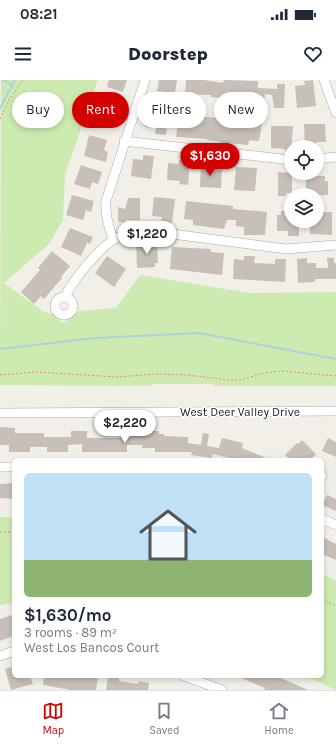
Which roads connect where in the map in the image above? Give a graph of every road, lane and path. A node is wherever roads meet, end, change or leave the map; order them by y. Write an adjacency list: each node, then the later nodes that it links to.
1 (23, 80): 5 (path)
2 (145, 80): 6 (street)
3 (324, 80): 4 (street)
4 (336, 113)
5 (0, 119)
6 (124, 141): 9 (street); 10 (street)
7 (336, 157): 8 (street)
8 (324, 158)
9 (284, 159)
10 (113, 239): 11 (street); 12 (street)
11 (336, 245)
12 (65, 297)
13 (0, 375): 14 (path)
14 (336, 376)
15 (336, 412): 16 (street, West Deer Valley Drive)
16 (0, 413)
17 (0, 467): 18 (street)
18 (12, 467)
19 (324, 520): 20 (street)
20 (336, 525)
21 (0, 532): 22 (path)
22 (12, 532)
23 (324, 600): 24 (path)
24 (336, 606)
25 (12, 653): 26 (street)
26 (0, 656)
27 (189, 678): 28 (street)
28 (222, 690)

